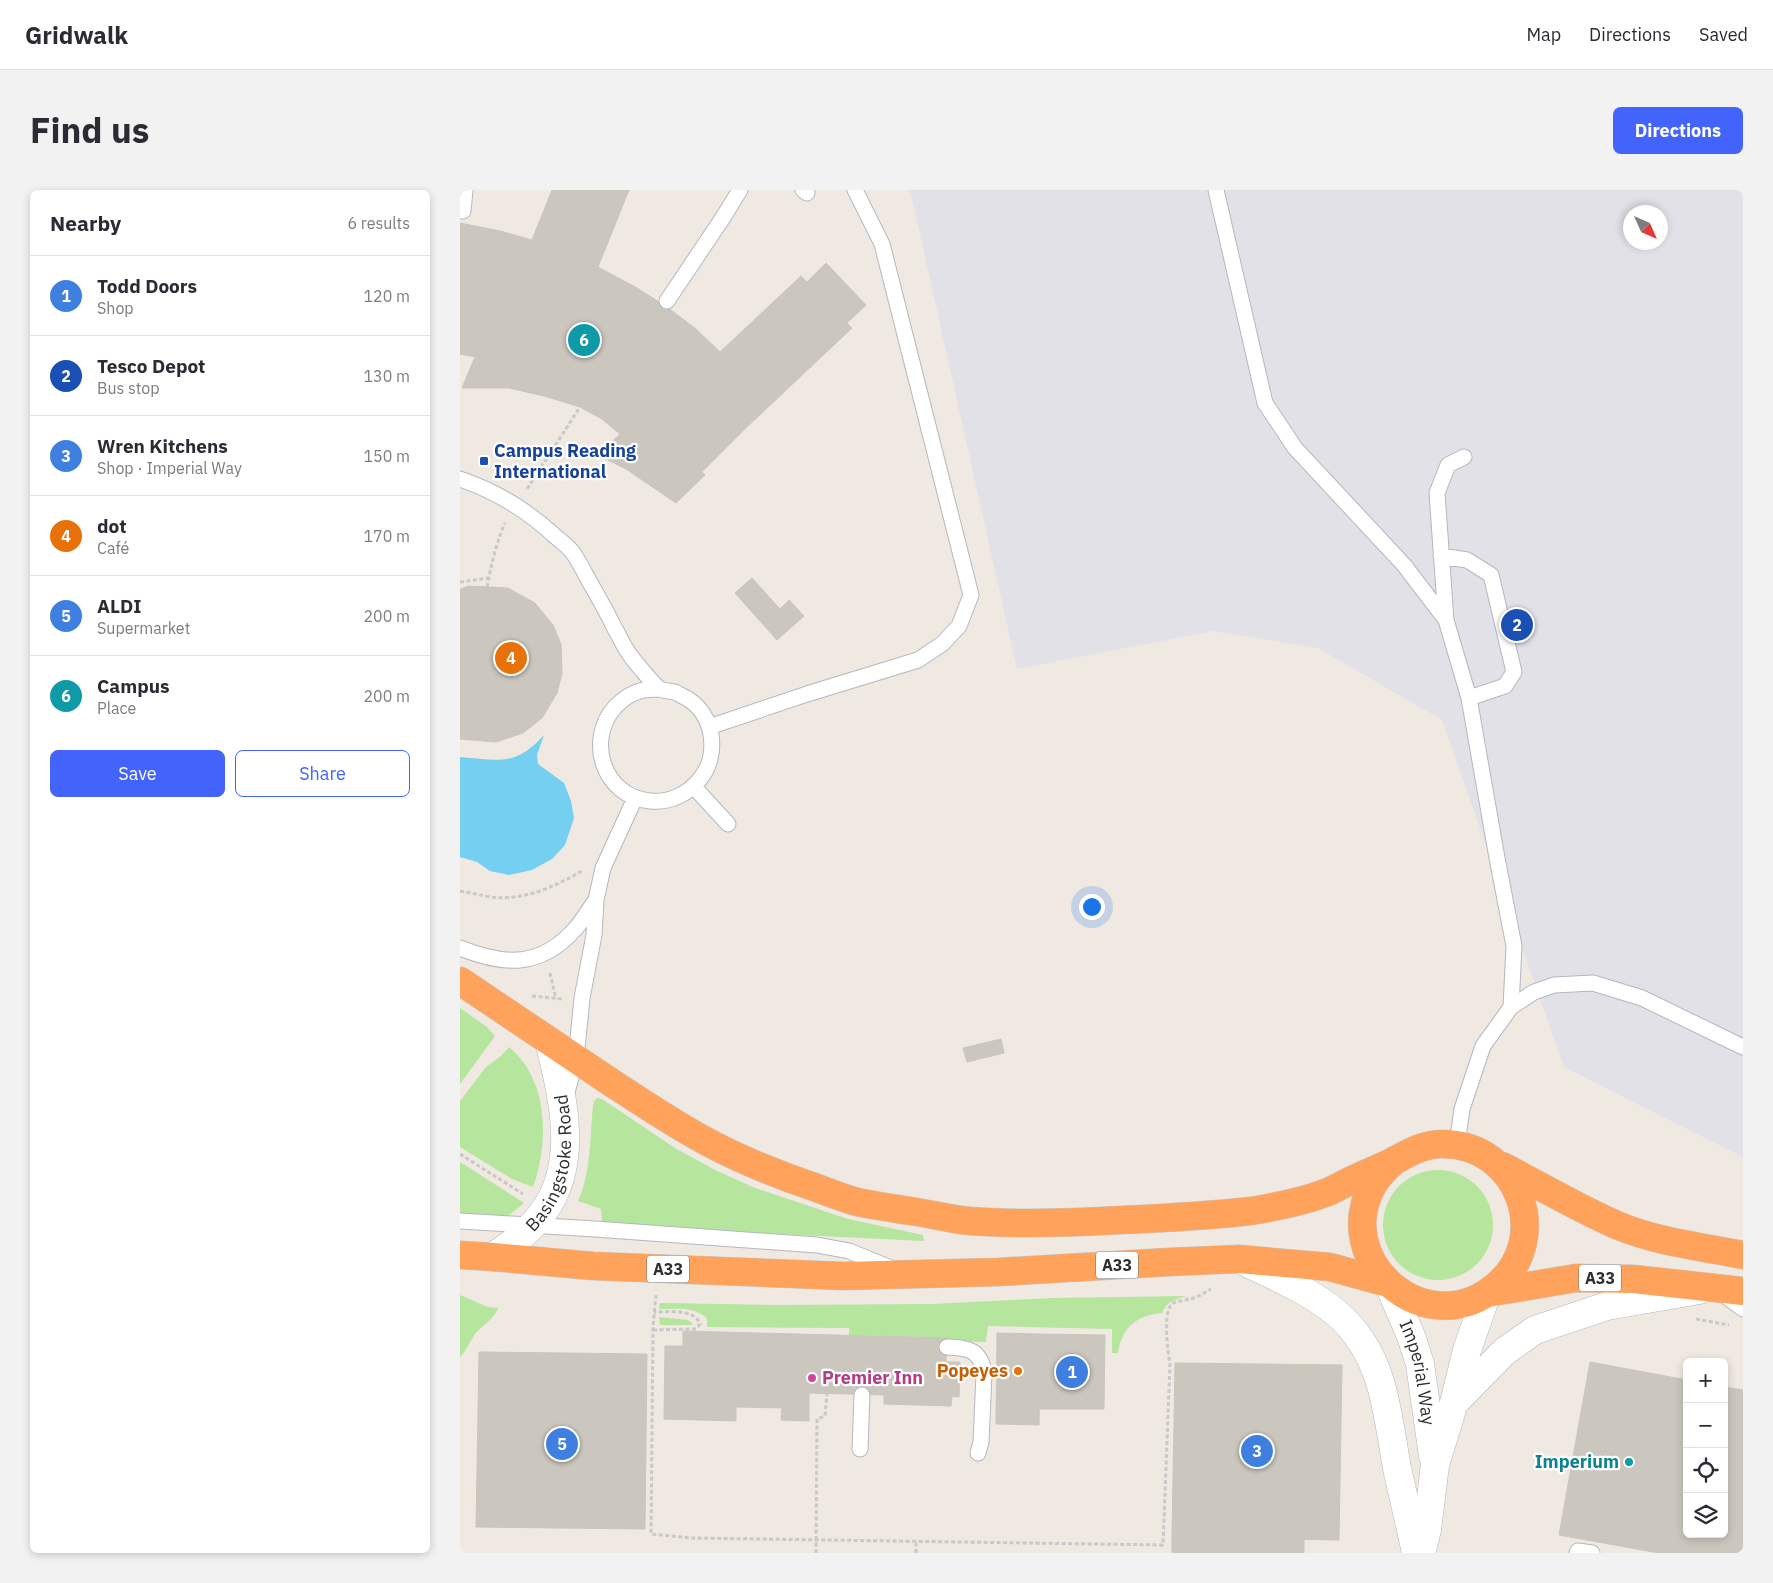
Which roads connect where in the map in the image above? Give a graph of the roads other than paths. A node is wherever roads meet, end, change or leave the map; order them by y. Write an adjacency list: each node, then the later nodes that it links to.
1 (465, 190): 5 (lane)
2 (740, 190): 6 (lane)
3 (855, 190): 13 (lane)
4 (1216, 190): 10 (lane)
5 (463, 211)
6 (667, 301)
7 (1464, 457): 9 (lane)
8 (460, 479): 11 (lane)
9 (1441, 556): 10 (lane); 12 (lane)
10 (1446, 620): 12 (lane)
11 (659, 689): 13 (lane); 15 (lane)
12 (1469, 698): 20 (lane)
13 (709, 727): 14 (lane)
14 (694, 786): 15 (lane); 16 (lane)
15 (635, 798): 17 (lane)
16 (728, 824)
17 (596, 900): 18 (lane); 23 (lane)
18 (460, 948)
19 (460, 981): 21 (highway)
20 (1512, 1007): 22 (lane); 25 (lane)
21 (549, 1041): 23 (highway); 24 (street, Basingstoke Road)
22 (1743, 1047)
23 (576, 1059): 24 (lane); 26 (highway)
24 (564, 1105): 29 (street, Basingstoke Road)
25 (1457, 1145): 26 (highway); 27 (highway)
26 (1395, 1160): 35 (highway)
27 (1494, 1161): 30 (highway); 38 (highway)
28 (460, 1221): 29 (lane)
29 (532, 1225): 32 (street, Basingstoke Road); 34 (lane)
30 (1743, 1255)
31 (462, 1257): 32 (highway, A33)
32 (494, 1257): 34 (highway, A33)
33 (1239, 1259): 34 (highway, A33); 35 (highway, A33); 46 (street)
34 (908, 1275)
35 (1388, 1283): 38 (highway); 45 (street, Imperial Way)
36 (1714, 1287): 37 (highway, A33); 38 (highway, A33); 39 (lane); 42 (street)
37 (1743, 1291)
38 (1487, 1293): 42 (street, Imperial Way)
39 (1743, 1309)
40 (947, 1347): 44 (lane)
41 (862, 1395): 43 (lane)
42 (1454, 1403): 45 (street, Imperial Way)
43 (860, 1449)
44 (978, 1453)
45 (1435, 1465): 47 (street, Imperial Way)
46 (1416, 1553)
47 (1422, 1553)
48 (1577, 1553): 49 (lane)
49 (1592, 1553)

